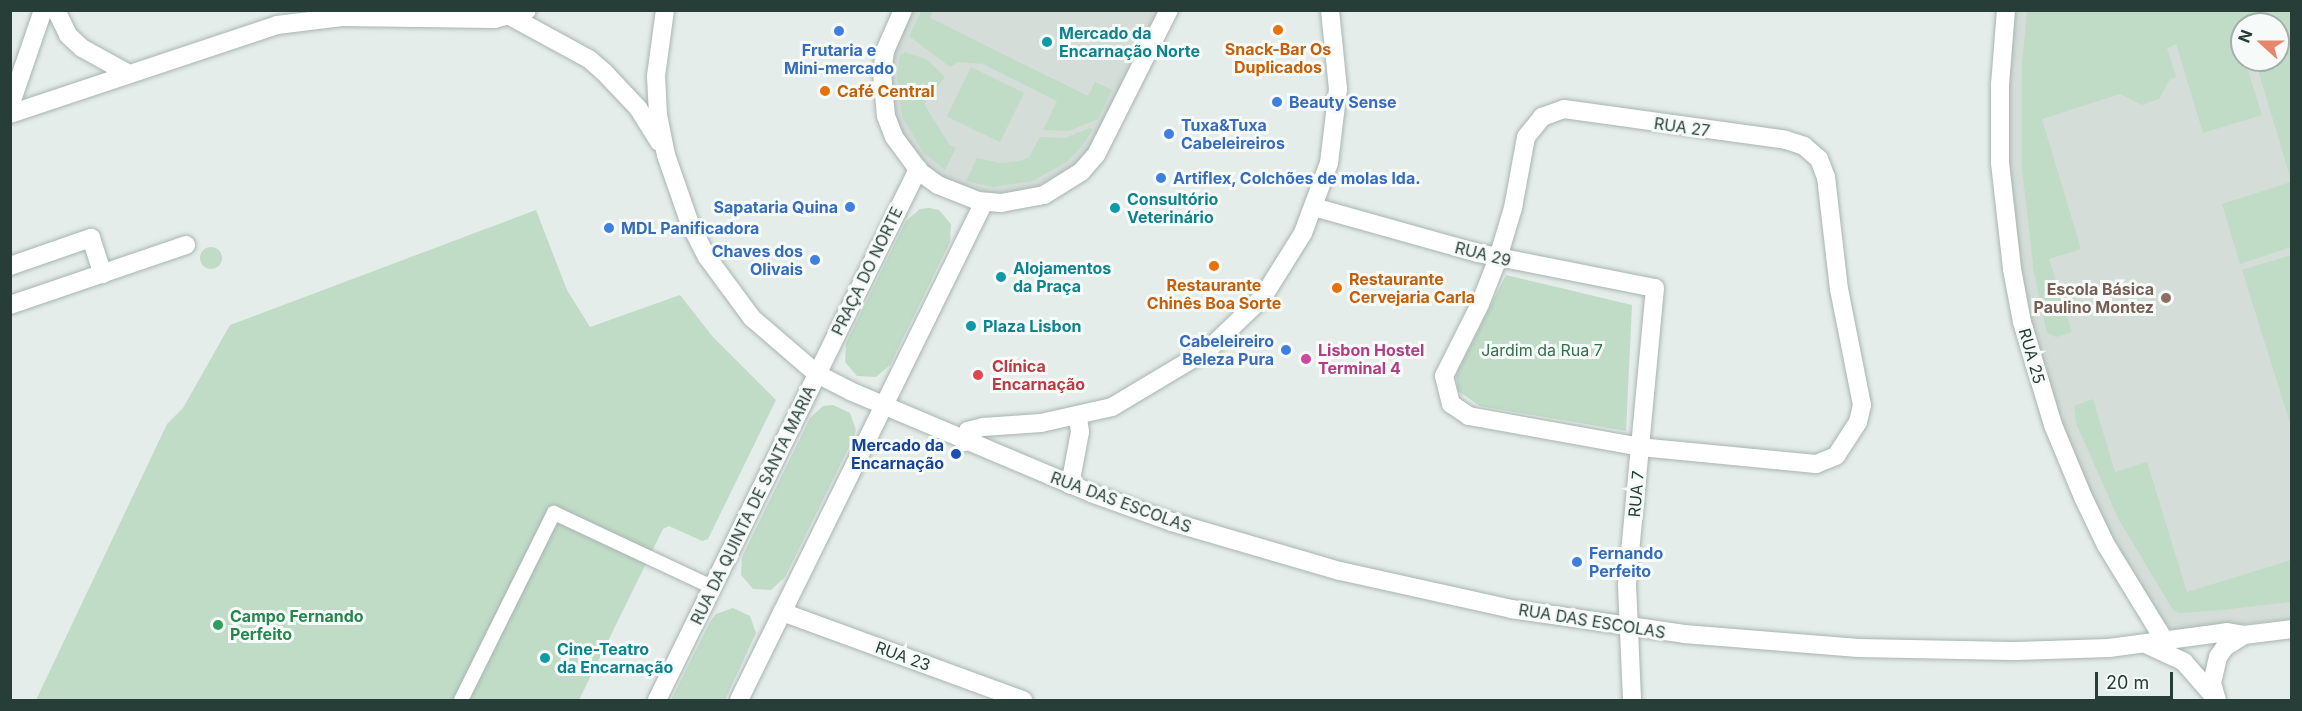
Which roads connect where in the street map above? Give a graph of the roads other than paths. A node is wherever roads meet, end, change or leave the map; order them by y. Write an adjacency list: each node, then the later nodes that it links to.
1 (43, 10): 10 (street)
2 (56, 10): 9 (street)
3 (664, 10): 12 (street)
4 (903, 10): 13 (street)
5 (1169, 10): 14 (street)
6 (1330, 10): 15 (street)
7 (2006, 10): 33 (street, RUA 25)
8 (518, 13): 9 (street); 12 (street)
9 (129, 74): 11 (street)
10 (10, 106)
11 (10, 114)
12 (666, 155): 22 (street, RUA DAS ESCOLAS)
13 (918, 169): 14 (street); 22 (street, PRAÇA DO NORTE)
14 (984, 202): 23 (street)
15 (1314, 207): 17 (street, RUA 29); 24 (street)
16 (186, 245): 19 (street)
17 (1498, 258): 20 (street, RUA 29); 26 (street, RUA 27); 26 (street, RUA 27)
18 (10, 266): 19 (street)
19 (103, 274): 21 (street)
20 (1655, 288): 26 (street, RUA 7)
21 (10, 305)
22 (817, 374): 23 (street, RUA DAS ESCOLAS); 28 (street, RUA DA QUINTA DE SANTA MARIA)
23 (884, 406): 25 (street, RUA DAS ESCOLAS); 29 (street)
24 (1078, 417): 25 (street); 27 (street)
25 (964, 442): 27 (street, RUA DAS ESCOLAS)
26 (1641, 447): 30 (street, RUA 7)
27 (1070, 485): 30 (street, RUA DAS ESCOLAS)
28 (712, 587): 34 (lane); 35 (street, RUA DA QUINTA DE SANTA MARIA)
29 (782, 612): 36 (street); 37 (street, RUA 23)
30 (1626, 627): 33 (street, RUA DAS ESCOLAS); 38 (street, RUA 7)
31 (2292, 629): 32 (street, RUA DAS ESCOLAS)
32 (2244, 635): 33 (street, RUA DAS ESCOLAS); 39 (street)
33 (2156, 641): 39 (street)
34 (461, 700)
35 (657, 700)
36 (739, 700)
37 (1023, 700)
38 (1632, 700)
39 (2216, 700)

